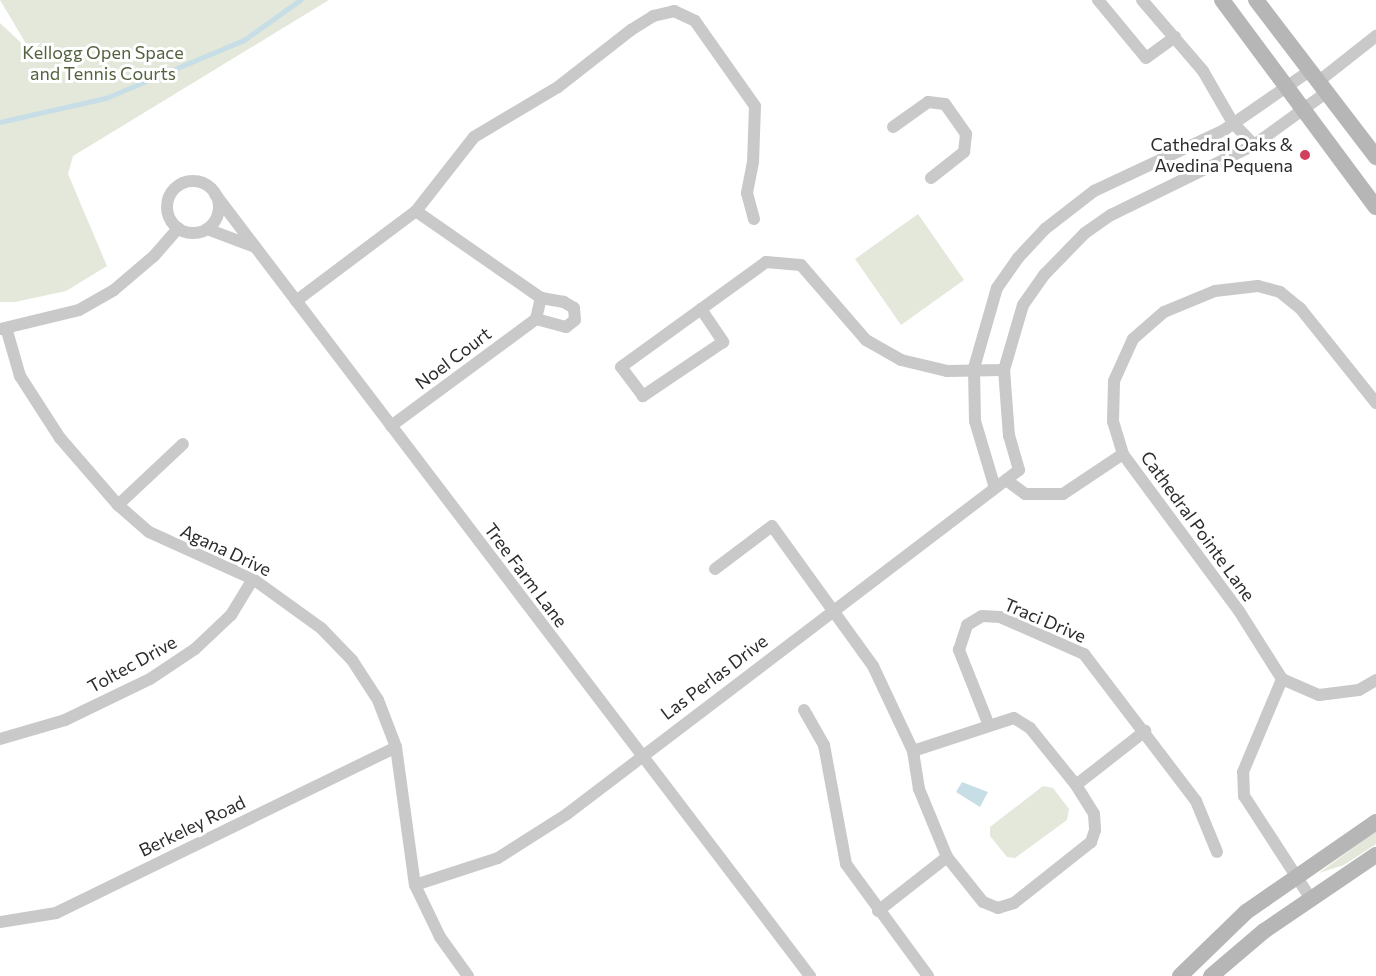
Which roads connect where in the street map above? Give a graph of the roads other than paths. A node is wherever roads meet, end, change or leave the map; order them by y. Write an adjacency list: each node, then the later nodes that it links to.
1 (1098, 0): 6 (street)
2 (1142, 0): 6 (street)
3 (1222, 0): 8 (main road)
4 (1256, 0): 7 (main road)
5 (1376, 36): 7 (street)
6 (1174, 37): 10 (street)
7 (1319, 81): 8 (street); 9 (street); 13 (main road)
8 (1288, 86): 9 (main road); 10 (street)
9 (1304, 108): 12 (street); 16 (main road)
10 (1233, 123): 12 (street); 27 (street)
11 (893, 128): 14 (street)
12 (1254, 145): 28 (street)
13 (1376, 157)
14 (931, 178)
15 (215, 194): 19 (street); 20 (street); 21 (street, Tree Farm Lane)
16 (1376, 207)
17 (416, 211): 18 (street); 22 (street); 23 (street)
18 (754, 219)
19 (178, 228): 20 (street); 26 (street)
20 (207, 229): 21 (street)
21 (256, 248): 23 (street, Tree Farm Lane)
22 (541, 298): 25 (street); 25 (street)
23 (296, 301): 30 (street, Tree Farm Lane)
24 (701, 309): 24 (street); 27 (street)
25 (536, 319): 30 (street, Noel Court)
26 (4, 330): 35 (street, Agana Drive)
27 (974, 368): 28 (street); 34 (street)
28 (1004, 370): 33 (street, Las Perlas Drive)
29 (1376, 403): 32 (street, Cathedral Pointe Lane)
30 (392, 426): 47 (street, Tree Farm Lane)
31 (183, 444): 35 (street)
32 (1124, 454): 33 (street); 39 (street, Cathedral Pointe Lane)
33 (1006, 480): 34 (street, Las Perlas Drive)
34 (995, 488): 38 (street, Las Perlas Drive)
35 (118, 506): 37 (street, Agana Drive)
36 (715, 569): 38 (street)
37 (252, 579): 44 (street, Toltec Drive); 45 (street, Agana Drive)
38 (834, 608): 46 (street); 47 (street, Las Perlas Drive)
39 (1282, 679): 40 (street); 53 (street)
40 (1376, 680)
41 (804, 710): 56 (street)
42 (988, 723): 43 (street, Traci Drive); 46 (street); 48 (street)
43 (1145, 731): 48 (street); 50 (street, Traci Drive)
44 (0, 739)
45 (396, 747): 54 (street, Agana Drive); 57 (street, Berkeley Road)
46 (913, 751): 52 (street)
47 (640, 756): 54 (street, Las Perlas Drive); 59 (street, Tree Farm Lane)
48 (1076, 785): 52 (street)
49 (1376, 822): 53 (main road)
50 (1217, 852)
51 (1376, 855): 55 (main road)
52 (947, 857): 56 (street)
53 (1296, 877): 55 (street); 61 (main road)
54 (415, 885): 58 (street, Agana Drive)
55 (1311, 899): 62 (main road)
56 (878, 910): 60 (street)
57 (0, 922)
58 (468, 976)
59 (810, 976)
60 (928, 976)
61 (1180, 976)
62 (1211, 976)

